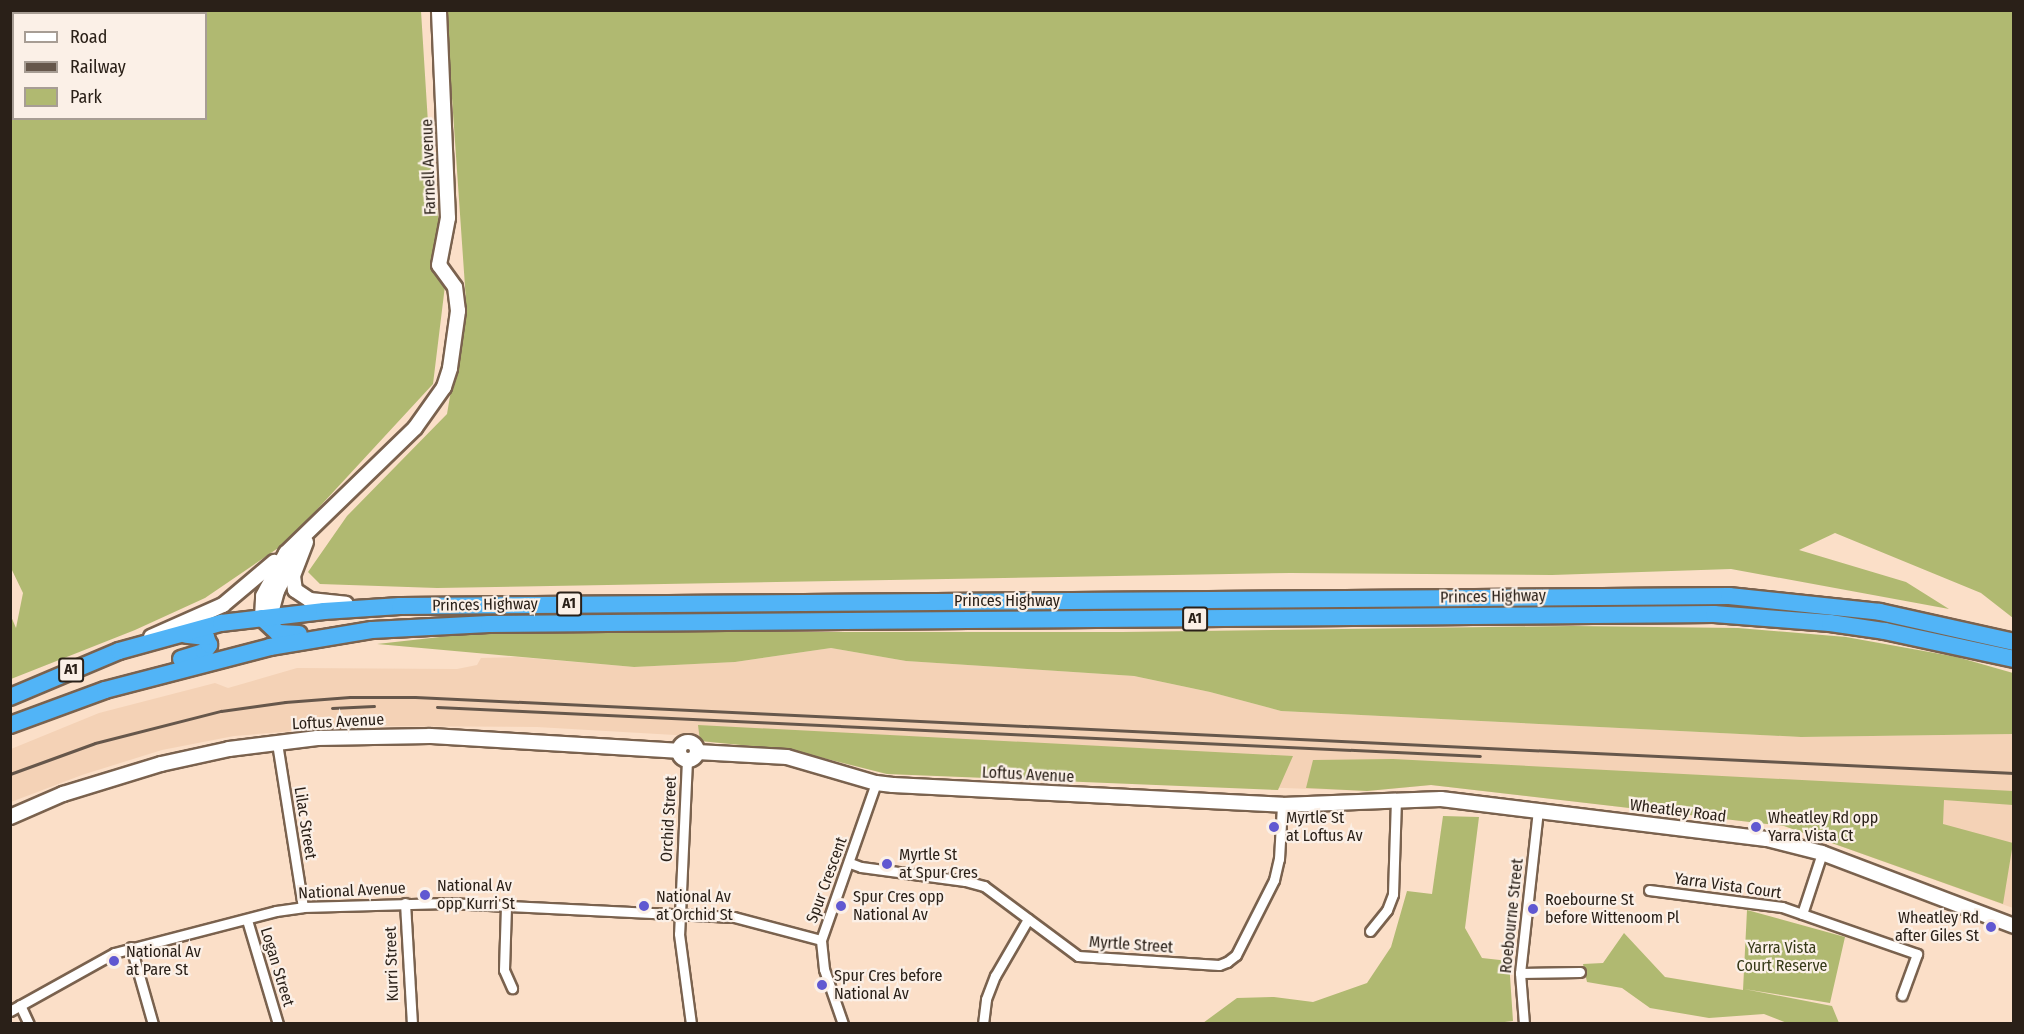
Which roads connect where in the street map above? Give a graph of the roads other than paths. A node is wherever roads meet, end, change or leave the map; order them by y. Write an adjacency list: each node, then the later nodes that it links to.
1 (439, 10): 2 (street, Farnell Avenue)
2 (300, 543): 3 (street); 4 (street, Farnell Avenue); 8 (street)
3 (400, 606): 4 (highway, Princes Highway / A1); 7 (highway, Princes Highway / A1)
4 (266, 620): 5 (highway); 6 (highway, Princes Highway / A1); 9 (highway)
5 (372, 630): 9 (highway, Princes Highway / A1); 10 (highway, Princes Highway / A1)
6 (177, 634): 8 (highway, Princes Highway / A1); 11 (highway)
7 (2013, 642)
8 (134, 646): 12 (highway, Princes Highway / A1)
9 (228, 657): 11 (highway, Princes Highway / A1)
10 (2013, 659)
11 (105, 690): 13 (highway, Princes Highway / A1)
12 (10, 697)
13 (10, 725)
14 (277, 743): 15 (street, Loftus Avenue); 21 (street, Loftus Avenue); 27 (street, Lilac Street)
15 (688, 754): 16 (street, Loftus Avenue); 29 (street, Orchid Street)
16 (876, 783): 19 (street, Loftus Avenue); 23 (street, Spur Crescent)
17 (1396, 801): 18 (street, Wheatley Road); 20 (street, Wheatley Road); 33 (street)
18 (1360, 803): 19 (street, Loftus Avenue)
19 (1282, 805): 30 (street, Myrtle Street)
20 (1538, 811): 22 (street, Wheatley Road); 37 (street, Roebourne Street)
21 (10, 817)
22 (1822, 853): 28 (street, Yarra Vista Court); 32 (street, Wheatley Road)
23 (850, 863): 30 (street, Myrtle Street); 34 (street, Spur Crescent)
24 (1649, 890): 28 (street, Yarra Vista Court)
25 (405, 903): 26 (street, National Avenue); 27 (street, National Avenue); 45 (street, Kurri Street)
26 (506, 906): 29 (street, National Avenue); 38 (street)
27 (303, 907): 31 (street, National Avenue)
28 (1802, 914): 39 (street, Yarra Vista Court)
29 (679, 915): 34 (street, National Avenue); 46 (street, Orchid Street)
30 (1028, 919): 48 (street)
31 (247, 920): 35 (street, National Avenue); 44 (street, Logan Street)
32 (2013, 926)
33 (1370, 931)
34 (821, 940): 47 (street, Spur Crescent)
35 (131, 947): 40 (street, National Avenue); 43 (street)
36 (1580, 972): 37 (street)
37 (1520, 973): 49 (street, Roebourne Street)
38 (512, 988)
39 (1902, 995)
40 (20, 1005): 41 (street, National Avenue); 42 (street)
41 (10, 1011)
42 (29, 1023)
43 (153, 1023)
44 (278, 1023)
45 (412, 1023)
46 (691, 1023)
47 (843, 1023)
48 (983, 1023)
49 (1524, 1023)

